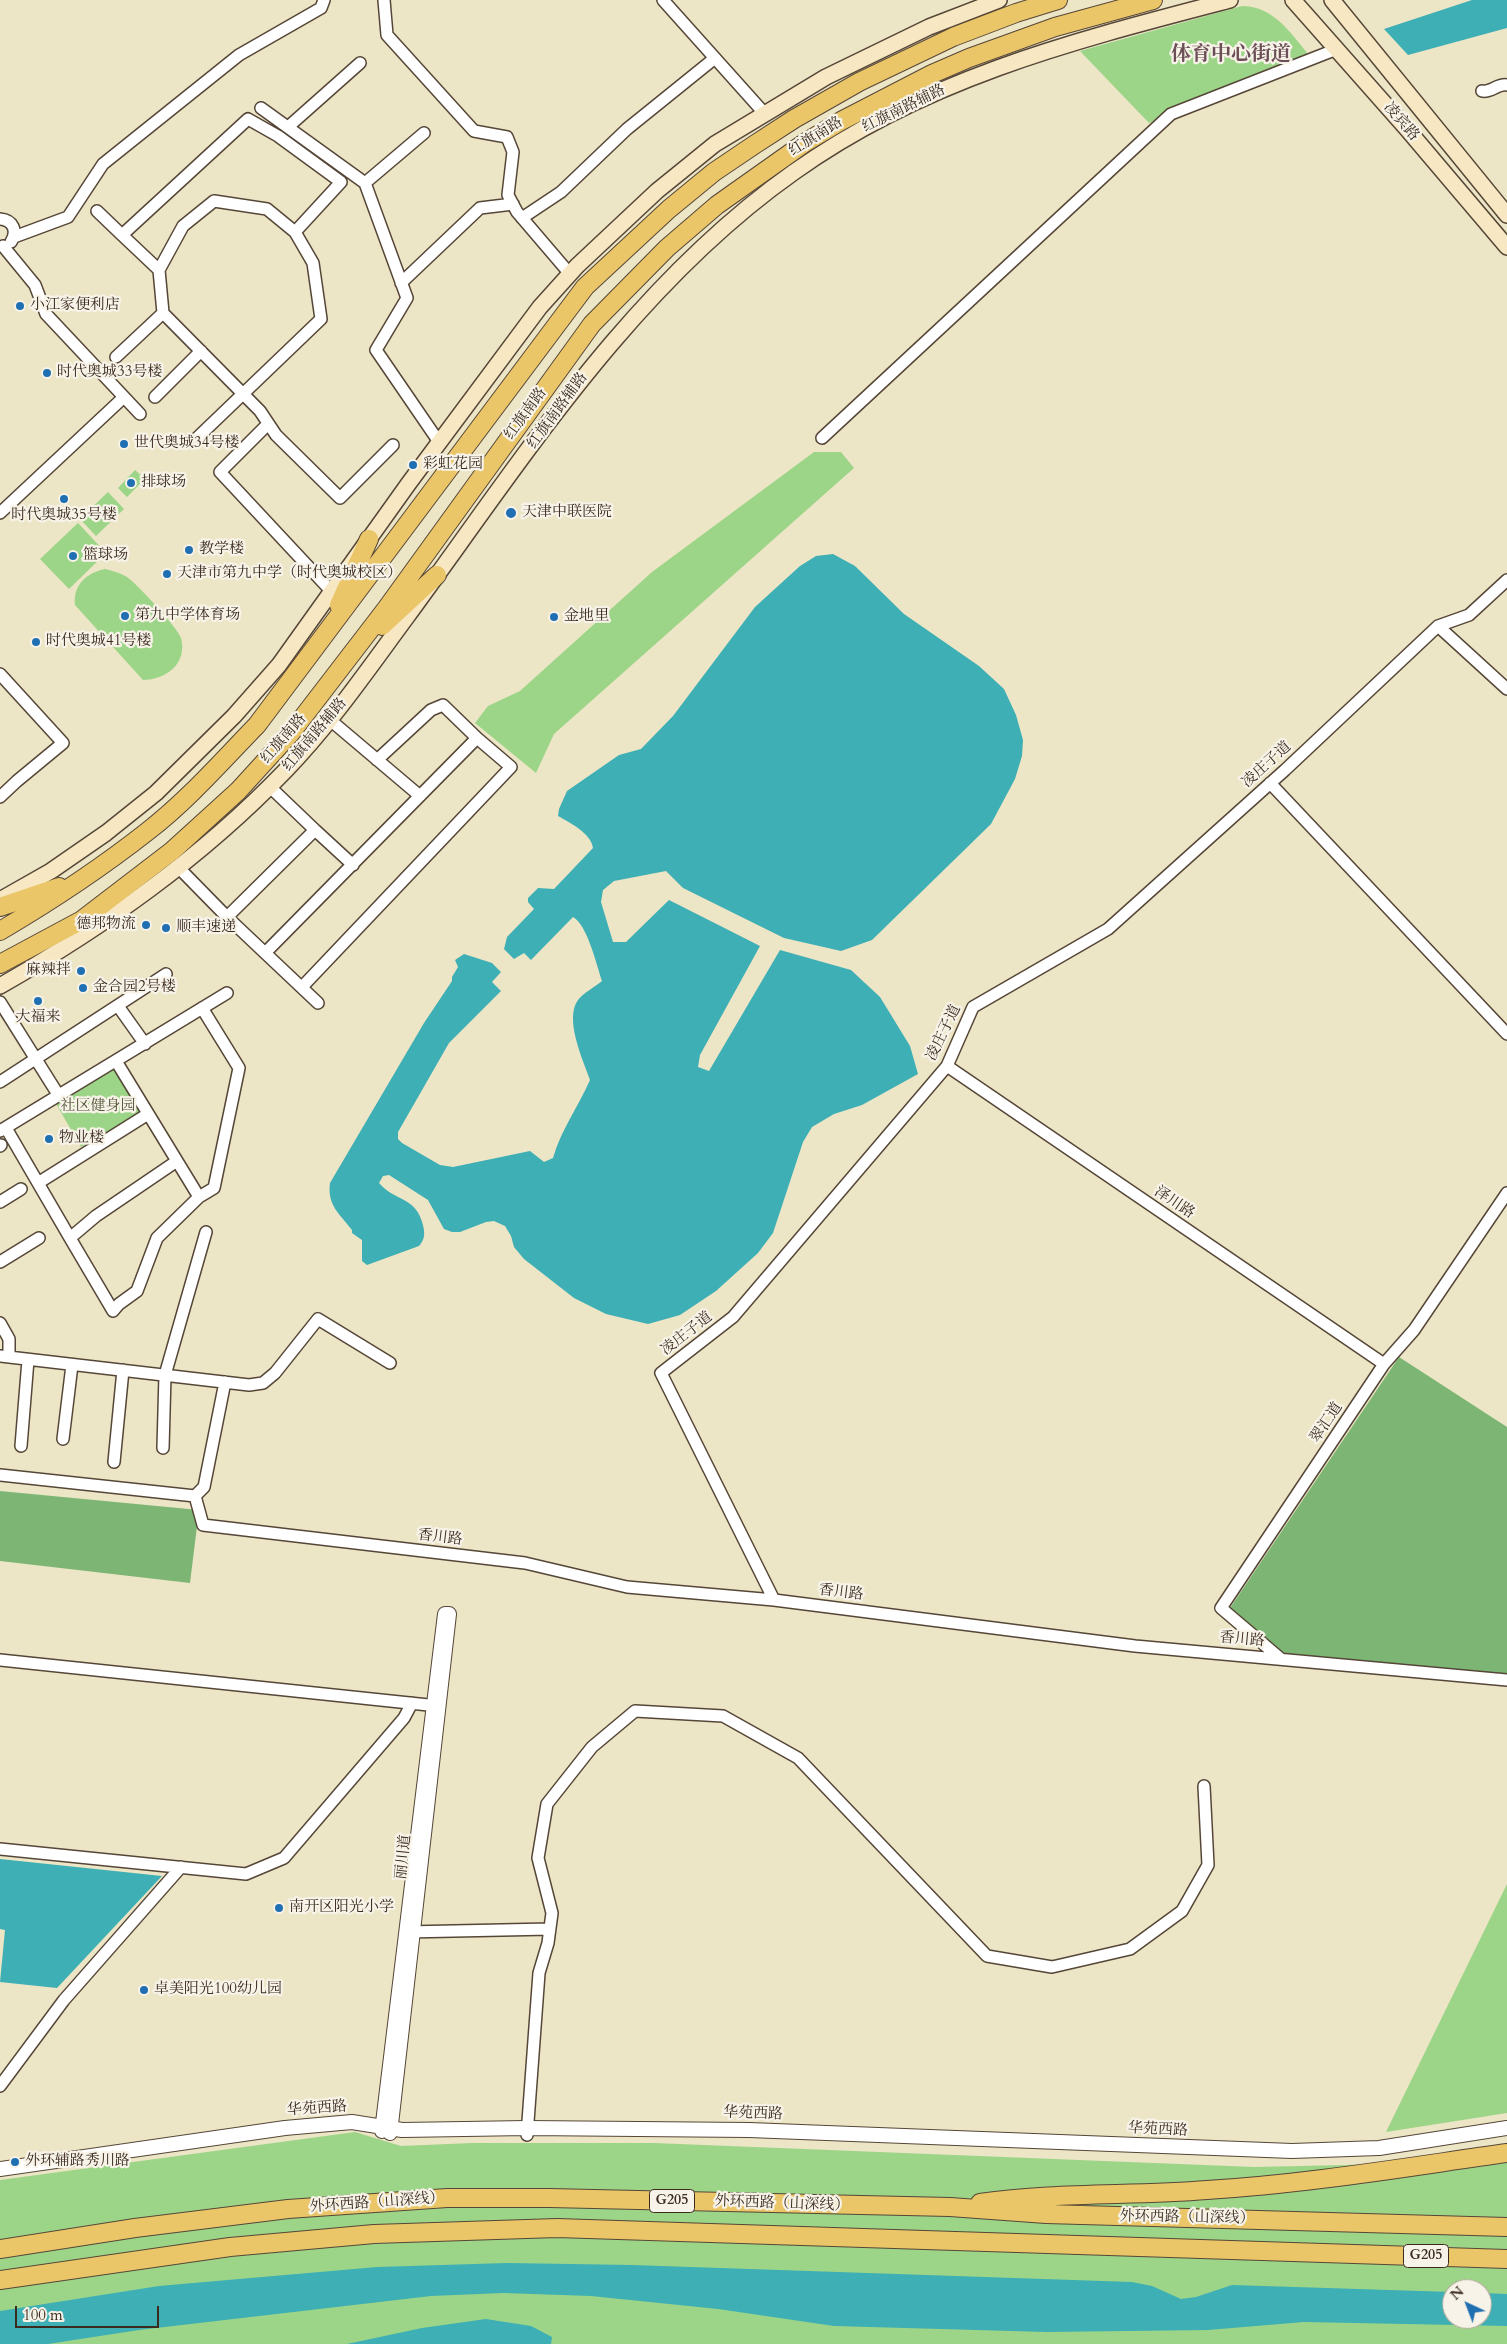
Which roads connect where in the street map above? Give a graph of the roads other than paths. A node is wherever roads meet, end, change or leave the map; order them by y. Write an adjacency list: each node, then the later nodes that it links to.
1 (324, 0): 27 (street)
2 (384, 0): 20 (street)
3 (663, 0): 11 (street)
4 (999, 0): 16 (main road)
5 (1058, 0): 51 (highway, 红旗南路)
6 (1153, 0): 52 (highway, 红旗南路)
7 (1230, 0): 47 (main road, 红旗南路辅路)
8 (1293, 0): 10 (main road, 凌宾路)
9 (1332, 0): 22 (main road, 凌宾路)
10 (1337, 49): 29 (main road, 凌宾路); 42 (street)
11 (715, 58): 16 (street); 23 (street)
12 (360, 62): 17 (street)
13 (1507, 84): 14 (street)
14 (1482, 91)
15 (261, 108): 17 (street)
16 (765, 114): 31 (main road)
17 (288, 127): 19 (street)
18 (424, 132): 19 (street)
19 (364, 183): 32 (street)
20 (513, 204): 23 (street); 32 (street)
21 (97, 211): 26 (street)
22 (1507, 215)
23 (522, 218): 31 (street)
24 (0, 219): 27 (street)
25 (295, 232): 26 (street); 30 (street); 36 (street)
26 (122, 235): 30 (street)
27 (14, 237): 28 (street)
28 (2, 246): 37 (street)
29 (1507, 247)
30 (159, 270): 33 (street)
31 (570, 274): 43 (main road)
32 (402, 283): 43 (street)
33 (163, 313): 34 (street); 35 (street)
34 (201, 352): 36 (street); 38 (street)
35 (116, 358)
36 (242, 394): 40 (street); 41 (street)
37 (124, 397): 39 (street); 45 (street)
38 (155, 397)
39 (140, 414)
40 (268, 424): 44 (street); 49 (street)
41 (197, 438)
42 (822, 438)
43 (439, 442): 46 (main road)
44 (393, 445)
45 (0, 513)
46 (369, 539): 49 (main road); 51 (highway)
47 (437, 575): 52 (highway); 55 (main road, 红旗南路辅路)
48 (1507, 580): 50 (street)
49 (332, 592): 66 (main road)
50 (1438, 626): 54 (street); 58 (street, 凌庄子道)
51 (326, 634): 65 (highway, 红旗南路)
52 (349, 657): 71 (highway, 红旗南路)
53 (0, 674): 61 (street)
54 (1507, 689)
55 (329, 719): 57 (street); 59 (main road, 红旗南路辅路)
56 (476, 738): 57 (street); 60 (street); 74 (street)
57 (377, 760): 60 (street)
58 (1270, 783): 80 (street); 84 (street, 凌庄子道)
59 (269, 786): 62 (street); 64 (main road, 红旗南路辅路)
60 (420, 796): 63 (street)
61 (0, 797)
62 (315, 830): 63 (street); 68 (street)
63 (353, 865): 70 (street)
64 (179, 868): 68 (street); 73 (main road, 红旗南路辅路)
65 (83, 879): 67 (highway); 69 (highway, 红旗南路)
66 (0, 900)
67 (0, 907)
68 (227, 917): 70 (street)
69 (0, 931)
70 (266, 953): 74 (street)
71 (0, 964)
72 (166, 974): 78 (street)
73 (0, 986)
74 (302, 987): 77 (street)
75 (227, 993): 79 (street)
76 (0, 1002): 82 (street)
77 (318, 1002)
78 (118, 1006): 81 (street); 82 (street)
79 (202, 1008): 81 (street); 93 (street)
80 (1507, 1034)
81 (145, 1044): 83 (street)
82 (37, 1060): 85 (street); 86 (street)
83 (116, 1062): 86 (street); 87 (street)
84 (947, 1066): 103 (street, 泽川路); 114 (street, 凌庄子道)
85 (0, 1082)
86 (59, 1096): 88 (street)
87 (148, 1114): 89 (street); 90 (street)
88 (3, 1129): 90 (street)
89 (177, 1161): 93 (street); 97 (street)
90 (38, 1183): 97 (street)
91 (22, 1189): 94 (street)
92 (1507, 1193): 103 (street, 翠汇道)
93 (199, 1197): 97 (street)
94 (0, 1202)
95 (206, 1232): 106 (street)
96 (39, 1238): 98 (street)
97 (70, 1238)
98 (0, 1262)
99 (0, 1323): 100 (street)
100 (5, 1357): 101 (street)
101 (28, 1360): 104 (street); 109 (street)
102 (390, 1363): 107 (street)
103 (1384, 1364): 116 (street, 翠汇道)
104 (72, 1365): 105 (street); 108 (street)
105 (123, 1370): 106 (street); 111 (street)
106 (165, 1375): 107 (street); 110 (street)
107 (225, 1382): 113 (street)
108 (63, 1439)
109 (21, 1446)
110 (163, 1448)
111 (114, 1462)
112 (0, 1475): 113 (street)
113 (195, 1496): 114 (street, 香川路)
114 (774, 1600): 116 (street, 香川路)
115 (447, 1614): 120 (street, 丽川道)
116 (1282, 1659): 118 (street, 香川路)
117 (0, 1660): 119 (street)
118 (1507, 1680)
119 (412, 1703): 120 (street); 123 (street)
120 (436, 1706): 125 (street, 丽川道)
121 (1204, 1786): 124 (street)
122 (0, 1849): 123 (street)
123 (181, 1867): 126 (street)
124 (550, 1929): 125 (street); 129 (street)
125 (409, 1932): 128 (street, 丽川道)
126 (0, 2086)
127 (1507, 2128): 129 (street, 华苑西路)
128 (386, 2130): 129 (street, 华苑西路); 132 (street, 华苑西路)
129 (527, 2131): 130 (street, 华苑西路)
130 (1507, 2134)
131 (1507, 2153): 133 (highway)
132 (0, 2171)
133 (950, 2207): 134 (highway, 外环西路（山深线） / G205); 135 (highway, 外环西路（山深线） / G205)
134 (1507, 2227)
135 (0, 2249)
136 (1507, 2259): 137 (highway, 外环西路（山深线） / G205)
137 (0, 2280)

